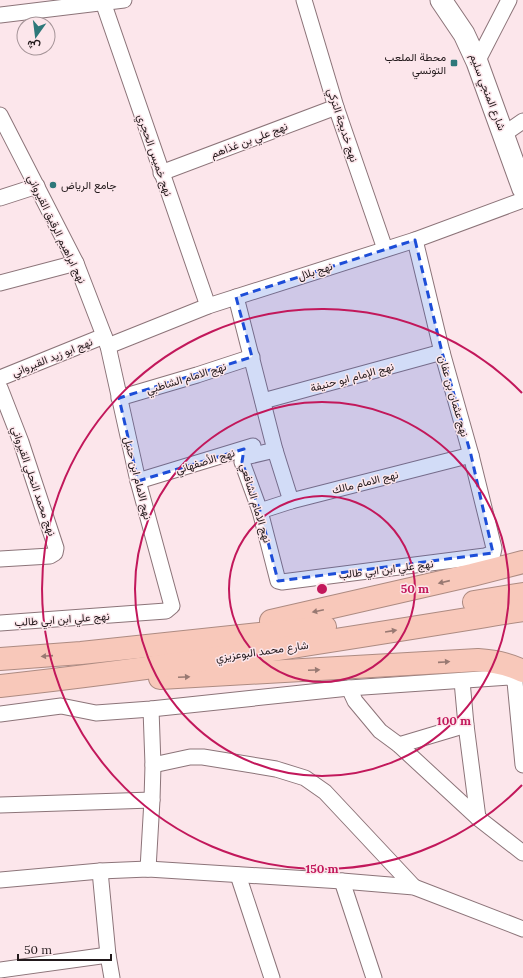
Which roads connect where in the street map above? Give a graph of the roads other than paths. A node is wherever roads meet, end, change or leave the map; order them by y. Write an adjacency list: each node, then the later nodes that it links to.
1 (122, 0): 4 (street)
2 (304, 0): 8 (street, نهج خديجة التركي)
3 (509, 0): 7 (street)
4 (103, 2): 6 (street); 12 (street, نهج خميس الحجري)
5 (439, 2): 7 (main road, شارع المنجي سليم)
6 (0, 15)
7 (477, 62): 11 (main road, شارع المنجي سليم)
8 (336, 107): 12 (street, نهج علي بن غذاهم); 18 (street, نهج خديجة التركي)
9 (0, 115): 13 (street, نهج ابراهيم الرقيق القيرواني)
10 (523, 121): 11 (street)
11 (504, 134): 14 (main road, شارع المنجي سليم)
12 (161, 173): 22 (street, نهج خميس الحجري)
13 (37, 186): 15 (street); 19 (street, نهج ابراهيم الرقيق القيرواني)
14 (523, 189)
15 (0, 198)
16 (523, 200): 17 (street, نهج بلال)
17 (415, 240): 18 (street, نهج بلال); 24 (street, نهج عثمان بن عفان)
18 (385, 249): 21 (street, نهج بلال)
19 (76, 263): 20 (street); 23 (street, نهج ابراهيم الرقيق القيرواني)
20 (0, 284)
21 (236, 297): 22 (street, نهج بلال); 25 (street)
22 (208, 306): 23 (street, نهج بلال)
23 (106, 341): 26 (street, نهج ابو زيد القيرواني); 28 (street, نهج الامام ابن حنبل)
24 (442, 352): 29 (street, نهج الإمام ابو حنيفة); 31 (street, نهج عثمان بن عفان)
25 (252, 357): 28 (street, نهج الامام الشاطبي); 29 (street)
26 (0, 378)
27 (0, 388): 36 (street, نهج محمد النحلي القيرواني)
28 (119, 398): 32 (street, نهج الامام ابن حنبل)
29 (263, 401): 30 (street)
30 (274, 445): 32 (street, نهج الأصفهاني); 33 (street); 34 (street, نهج الامام الشافعي)
31 (471, 455): 33 (street, نهج الامام مالك); 35 (street, نهج عثمان بن عفان)
32 (138, 481): 42 (street, نهج الامام ابن حنبل)
33 (291, 501): 34 (street, نهج الامام مالك)
34 (260, 511): 40 (street, نهج الامام الشافعي)
35 (493, 553): 40 (street, نهج علي ابن ابي طالب)
36 (0, 559)
37 (523, 562): 39 (highway)
38 (523, 568): 39 (highway)
39 (472, 575): 46 (highway, one-way to 46)
40 (278, 581)
41 (523, 594): 45 (highway, شارع محمد البوعزيزي)
42 (170, 608): 44 (street, نهج علي ابن ابي طالب)
43 (523, 610): 45 (highway, شارع محمد البوعزيزي, one-way to 43)
44 (0, 623)
45 (352, 630): 46 (highway, شارع محمد البوعزيزي); 50 (highway, شارع محمد البوعزيزي)
46 (81, 653): 47 (highway, شارع محمد البوعزيزي, one-way to 47)
47 (0, 659)
48 (523, 671): 50 (highway, one-way to 48)
49 (462, 681): 51 (street); 54 (street); 57 (street)
50 (10, 685)
51 (349, 688): 52 (street); 55 (street)
52 (151, 709): 53 (street); 56 (street)
53 (0, 714)
54 (466, 725): 55 (street); 60 (street)
55 (399, 745): 60 (street)
56 (153, 765): 58 (street); 67 (street)
57 (523, 765)
58 (152, 800): 59 (street); 62 (street)
59 (0, 805)
60 (478, 818): 61 (street)
61 (523, 853)
62 (148, 869): 63 (street); 64 (street)
63 (100, 871): 65 (street); 69 (street)
64 (238, 875): 66 (street); 72 (street)
65 (0, 880)
66 (342, 881): 67 (street); 73 (street)
67 (414, 887): 68 (street)
68 (523, 929)
69 (108, 955): 70 (street); 71 (street)
70 (0, 970)
71 (112, 978)
72 (272, 978)
73 (374, 978)

